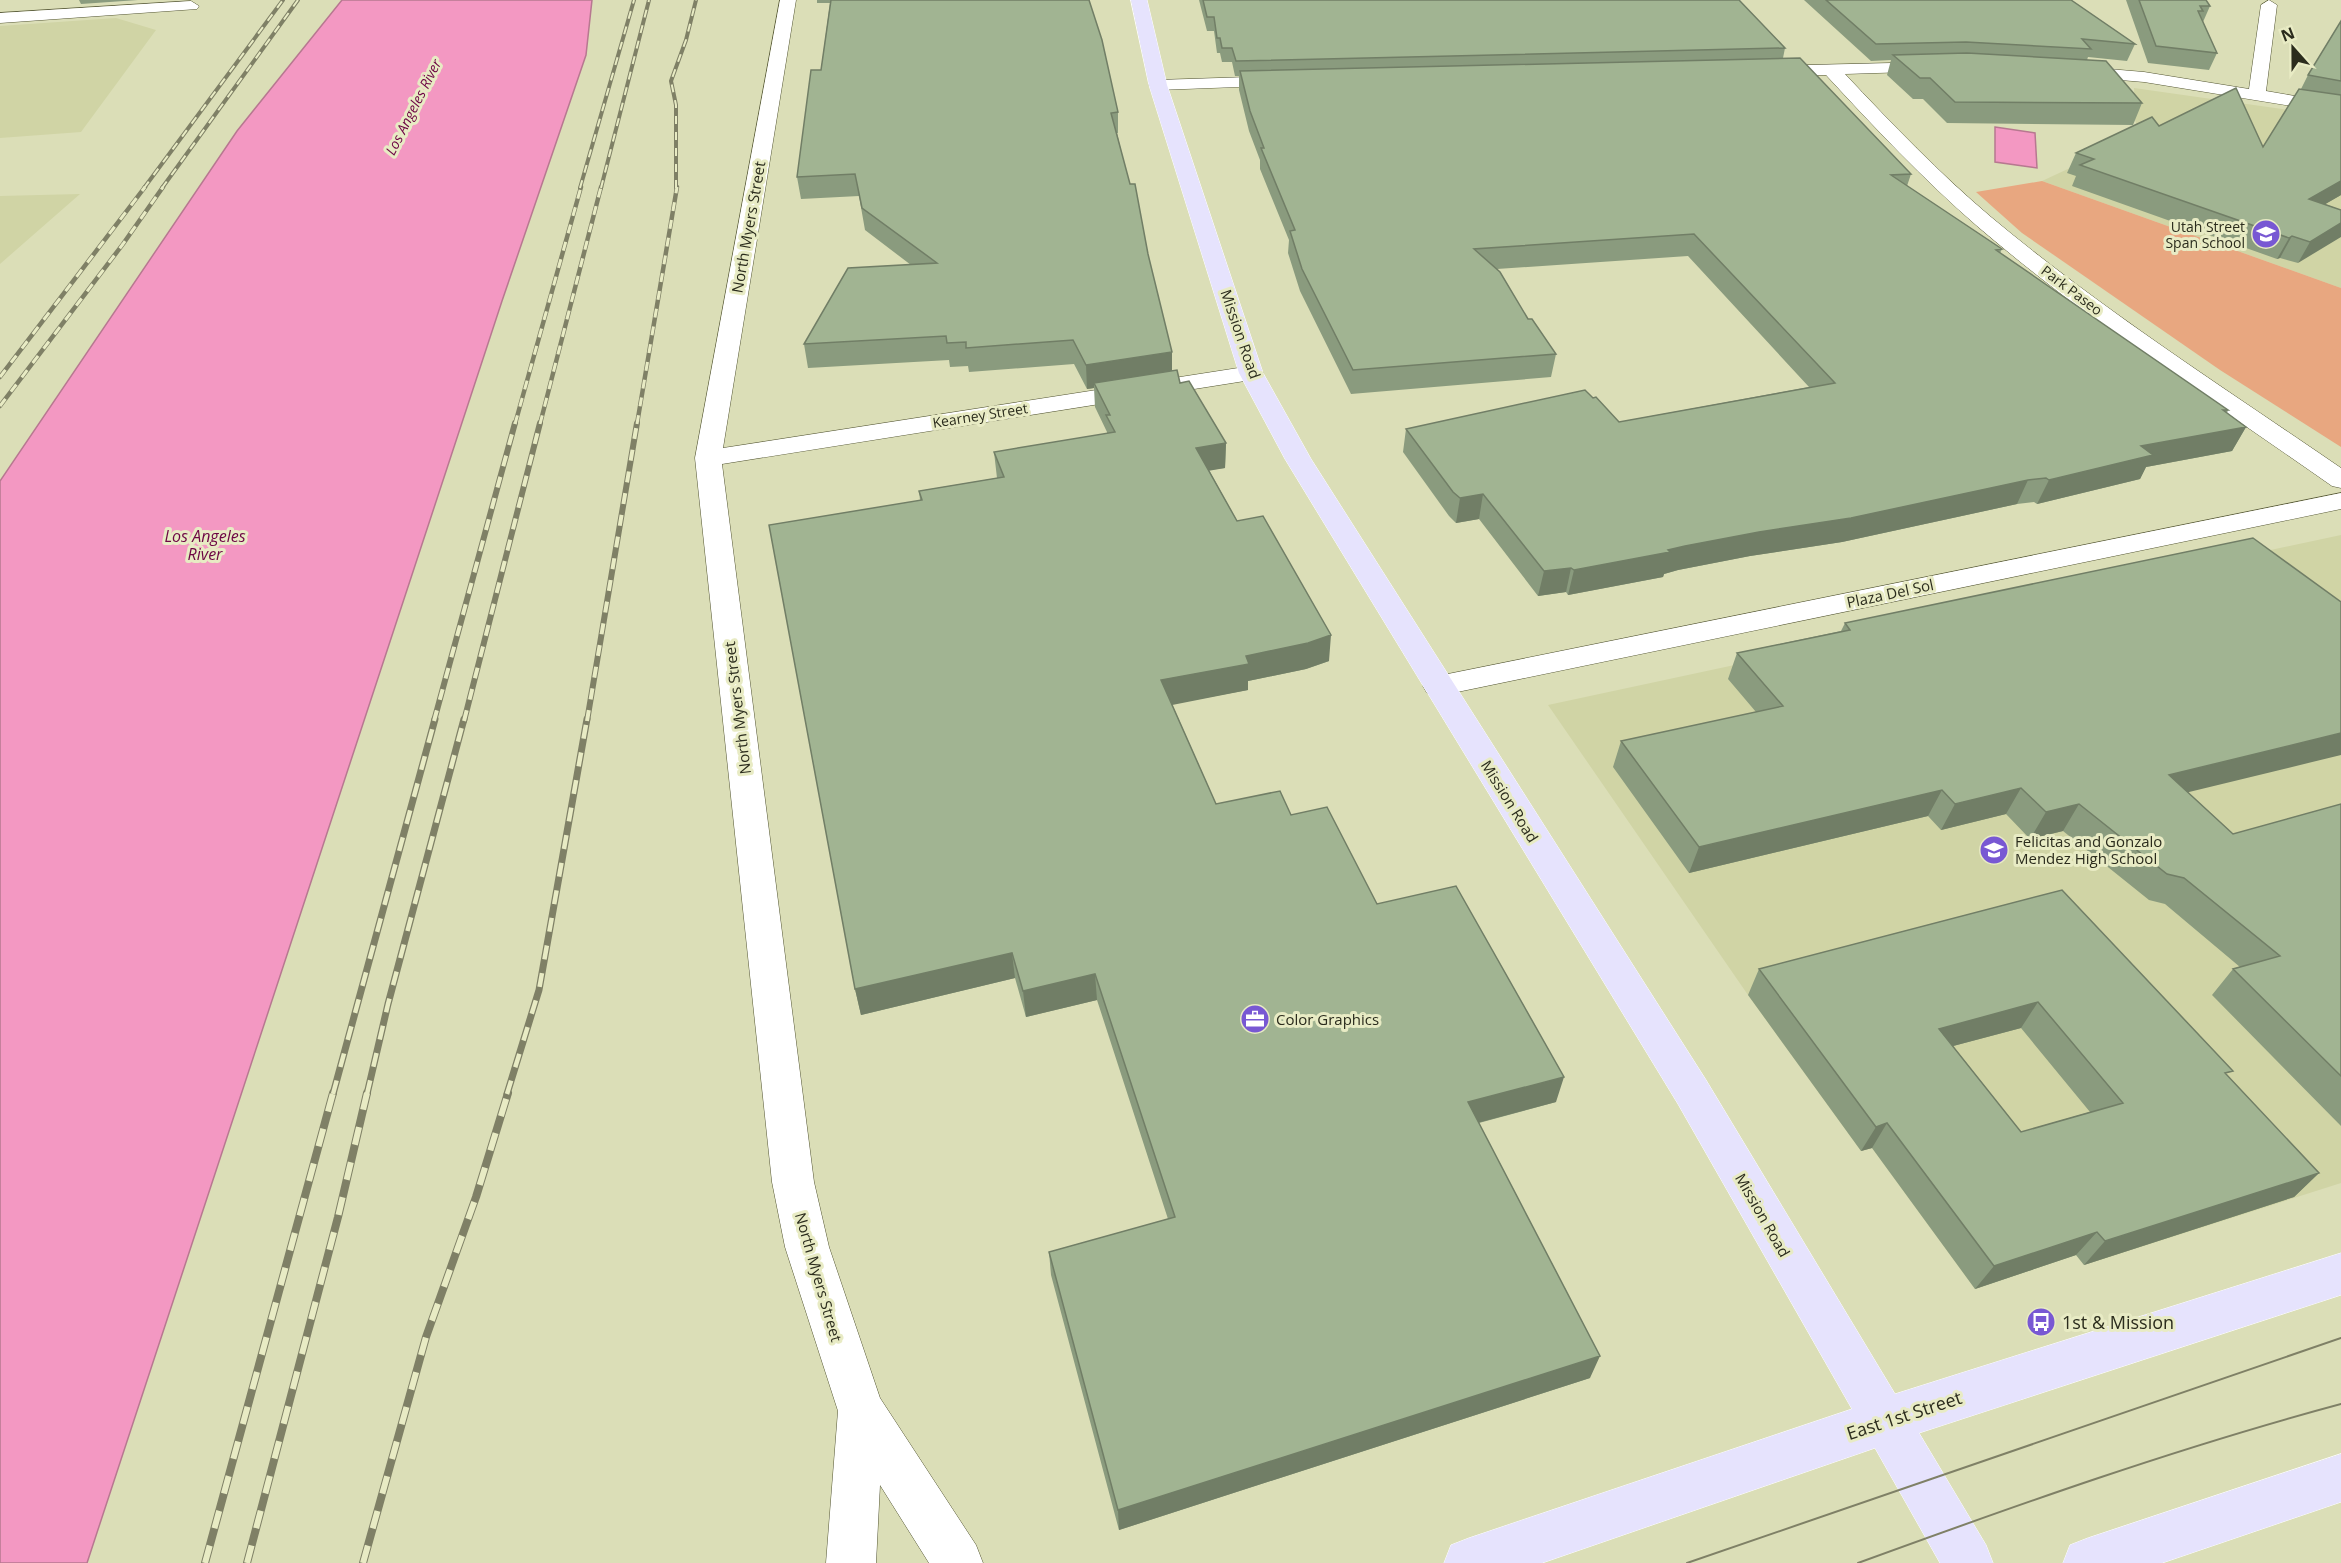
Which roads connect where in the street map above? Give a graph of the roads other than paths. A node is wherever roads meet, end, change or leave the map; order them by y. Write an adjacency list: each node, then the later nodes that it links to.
1 (67, 0): 6 (street)
2 (788, 0): 17 (street, North Myers Street)
3 (1139, 0): 13 (main road, Mission Road)
4 (2269, 5): 14 (street)
5 (191, 6): 6 (street)
6 (53, 15): 7 (street)
7 (0, 18)
8 (1948, 67): 9 (street)
9 (1830, 69): 11 (street); 18 (street, Park Paseo)
10 (2051, 70): 14 (street)
11 (1747, 71)
12 (1296, 81): 13 (street)
13 (1158, 85): 16 (main road, Mission Road)
14 (2257, 94): 15 (street)
15 (2341, 109)
16 (1251, 373): 17 (street, Kearney Street); 20 (main road, Mission Road)
17 (708, 458): 22 (street, North Myers Street)
18 (2341, 480)
19 (2341, 501): 20 (street, Plaza Del Sol)
20 (1438, 686): 23 (main road, Mission Road)
21 (2341, 1274): 23 (main road, East 1st Street)
22 (861, 1411): 25 (street, North Myers Street); 26 (street, North Myers Street)
23 (1885, 1421): 27 (main road, East 1st Street); 28 (main road, Mission Road)
24 (2341, 1478): 29 (main road)
25 (851, 1563)
26 (958, 1563)
27 (1470, 1563)
28 (1968, 1563)
29 (2088, 1563)

